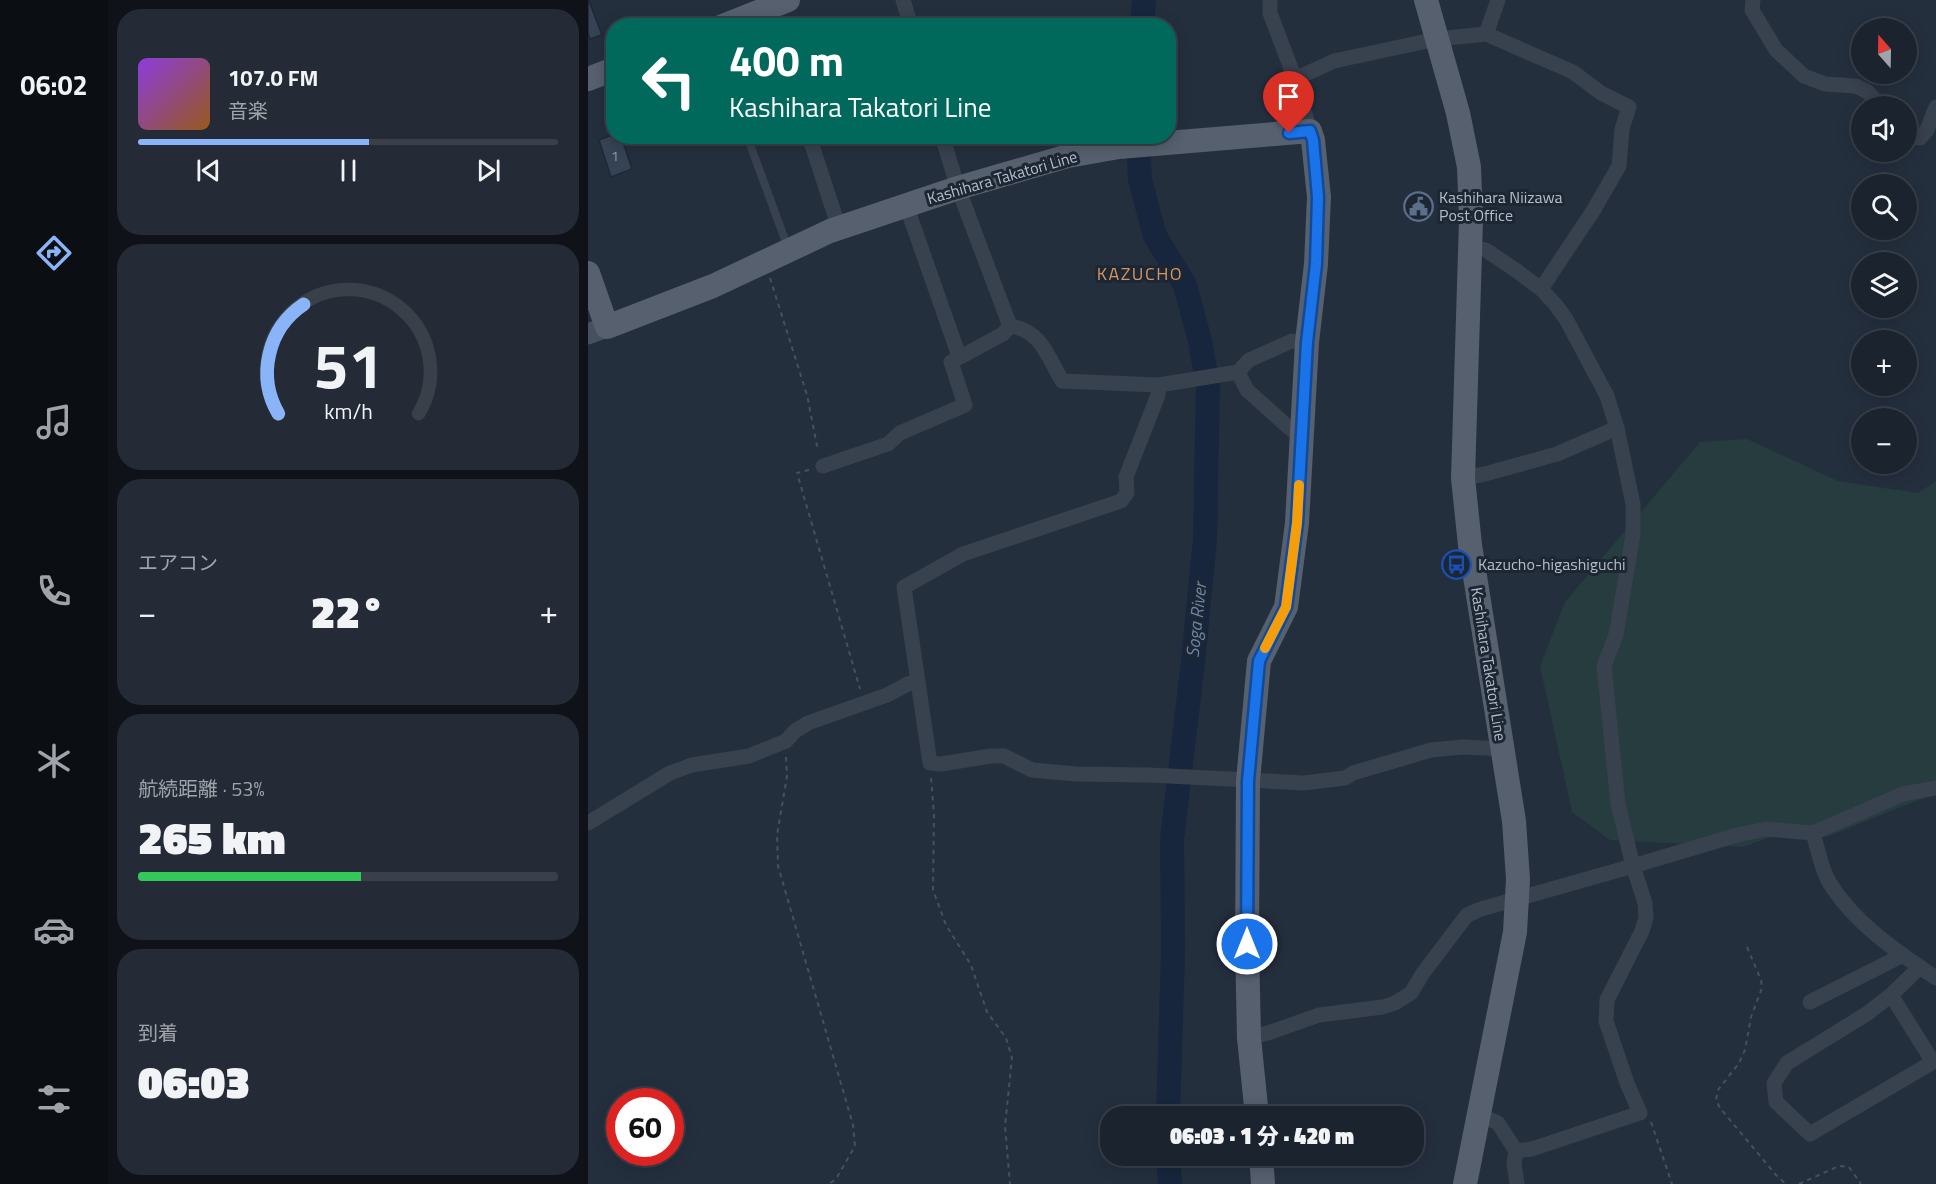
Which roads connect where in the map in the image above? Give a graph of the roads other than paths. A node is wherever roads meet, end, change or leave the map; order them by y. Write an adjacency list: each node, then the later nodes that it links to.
1 (788, 0): 7 (main road)
2 (903, 0): 8 (street)
3 (1270, 0): 13 (street)
4 (1426, 0): 10 (main road, Kashihara Takatori Line)
5 (1498, 0): 9 (street)
6 (1753, 0): 14 (street)
7 (743, 18)
8 (909, 18)
9 (1486, 34): 10 (street); 29 (street)
10 (1437, 39): 13 (street); 26 (main road, Kashihara Takatori Line)
11 (606, 72): 12 (main road)
12 (588, 79)
13 (1295, 79): 16 (street)
14 (1872, 96)
15 (1936, 107): 17 (street)
16 (1310, 131): 18 (main road, Kashihara Takatori Line); 32 (main road)
17 (1917, 137)
18 (1176, 143)
19 (750, 144): 27 (lane)
20 (812, 144): 25 (street)
21 (944, 144): 23 (street)
22 (1158, 144): 23 (main road, Kashihara Takatori Line)
23 (957, 188): 24 (main road, Kashihara Takatori Line); 30 (street)
24 (906, 206): 25 (main road, Kashihara Takatori Line); 33 (street)
25 (839, 228): 27 (main road, Kashihara Takatori Line)
26 (1470, 248): 29 (street); 39 (main road, Kashihara Takatori Line)
27 (789, 249): 31 (main road, Kashihara Takatori Line)
28 (588, 273): 31 (main road, Kashihara Takatori Line)
29 (1541, 289): 36 (street)
30 (1010, 326): 33 (street); 35 (street)
31 (598, 330)
32 (1307, 342): 34 (street); 37 (main road)
33 (958, 356): 38 (street)
34 (1235, 372): 35 (street); 37 (street)
35 (1166, 383): 40 (street)
36 (1617, 428): 39 (street); 46 (street)
37 (1303, 438): 42 (main road)
38 (823, 466)
39 (1462, 478): 41 (main road, Kashihara Takatori Line)
40 (918, 681): 42 (street); 44 (street)
41 (1503, 750): 42 (street); 47 (main road, Kashihara Takatori Line)
42 (1248, 781): 53 (main road)
43 (1936, 788): 45 (street)
44 (588, 823)
45 (1813, 833): 46 (street); 48 (street)
46 (1633, 866): 47 (street); 56 (street)
47 (1517, 900): 53 (street); 55 (main road, Kashihara Takatori Line)
48 (1903, 956): 49 (street); 52 (street)
49 (1920, 967): 50 (street); 51 (street)
50 (1936, 978)
51 (1891, 995): 51 (street)
52 (1810, 1002)
53 (1249, 1038): 54 (main road)
54 (1256, 1106)
55 (1478, 1114): 56 (street); 59 (main road, Kashihara Takatori Line)
56 (1516, 1152): 60 (street)
57 (1262, 1166): 58 (main road)
58 (1263, 1184)
59 (1465, 1184)
60 (1516, 1184)

